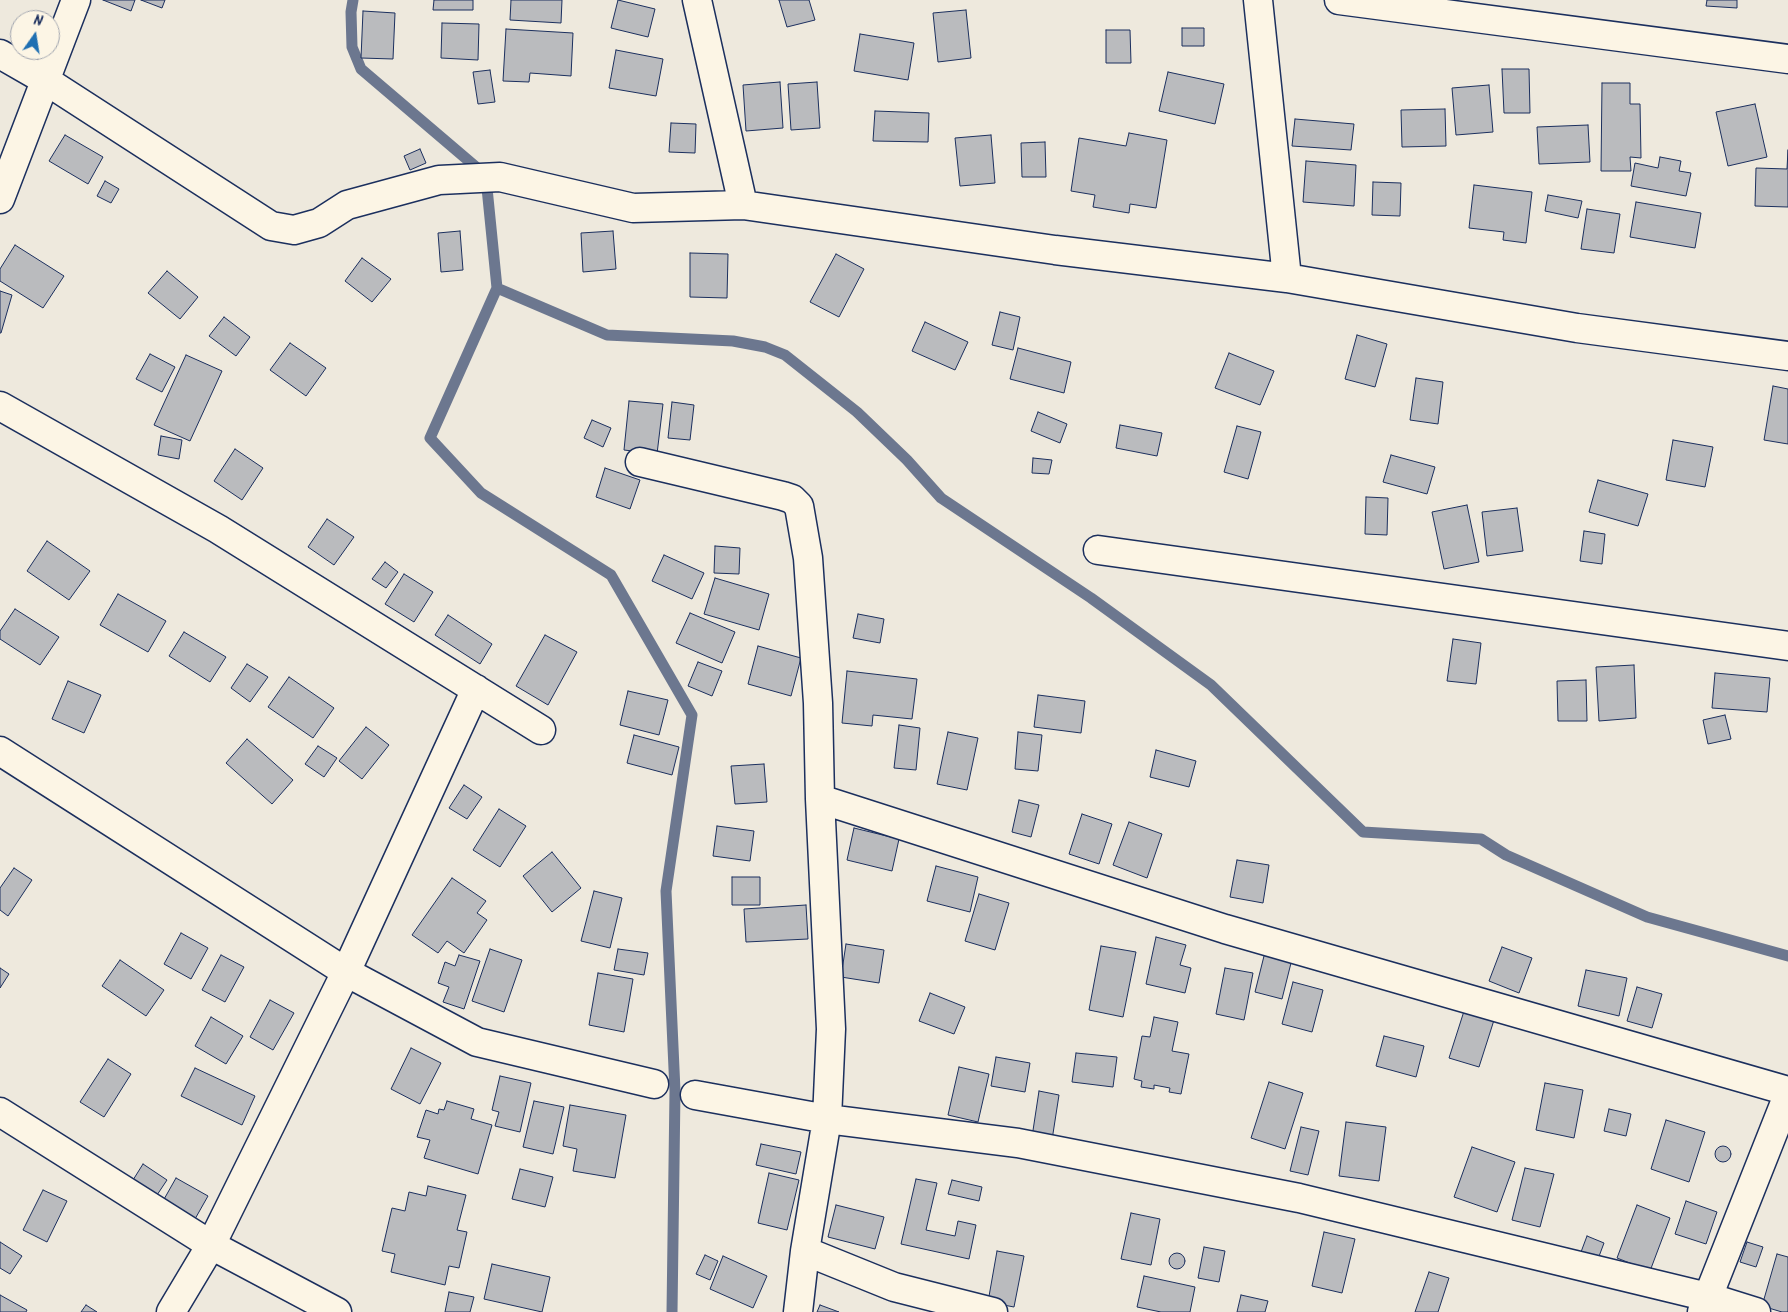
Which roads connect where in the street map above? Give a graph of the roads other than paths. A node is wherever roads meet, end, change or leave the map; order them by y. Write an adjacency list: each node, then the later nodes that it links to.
1 (76, 0): 7 (street)
2 (697, 0): 9 (street)
3 (1258, 0): 10 (street)
4 (1339, 0): 6 (street)
5 (0, 54): 7 (street)
6 (1788, 58)
7 (44, 80): 8 (street); 9 (street)
8 (0, 199)
9 (743, 205): 10 (street)
10 (1287, 278): 11 (street)
11 (1788, 356)
12 (0, 406): 16 (street)
13 (640, 462): 19 (street)
14 (1098, 550): 15 (street)
15 (1788, 646)
16 (476, 689): 17 (street); 20 (street)
17 (541, 730)
18 (0, 751): 20 (street)
19 (820, 799): 22 (street); 26 (street)
20 (346, 972): 21 (street); 27 (street)
21 (654, 1084)
22 (1788, 1091)
23 (695, 1095): 26 (street)
24 (1788, 1095): 29 (street)
25 (0, 1112): 27 (street)
26 (826, 1119): 28 (street); 29 (street)
27 (211, 1246): 30 (street); 31 (street)
28 (805, 1251): 32 (street); 33 (street)
29 (1705, 1304): 34 (street)
30 (171, 1312)
31 (337, 1312)
32 (798, 1312)
33 (993, 1312)
34 (1756, 1312)

